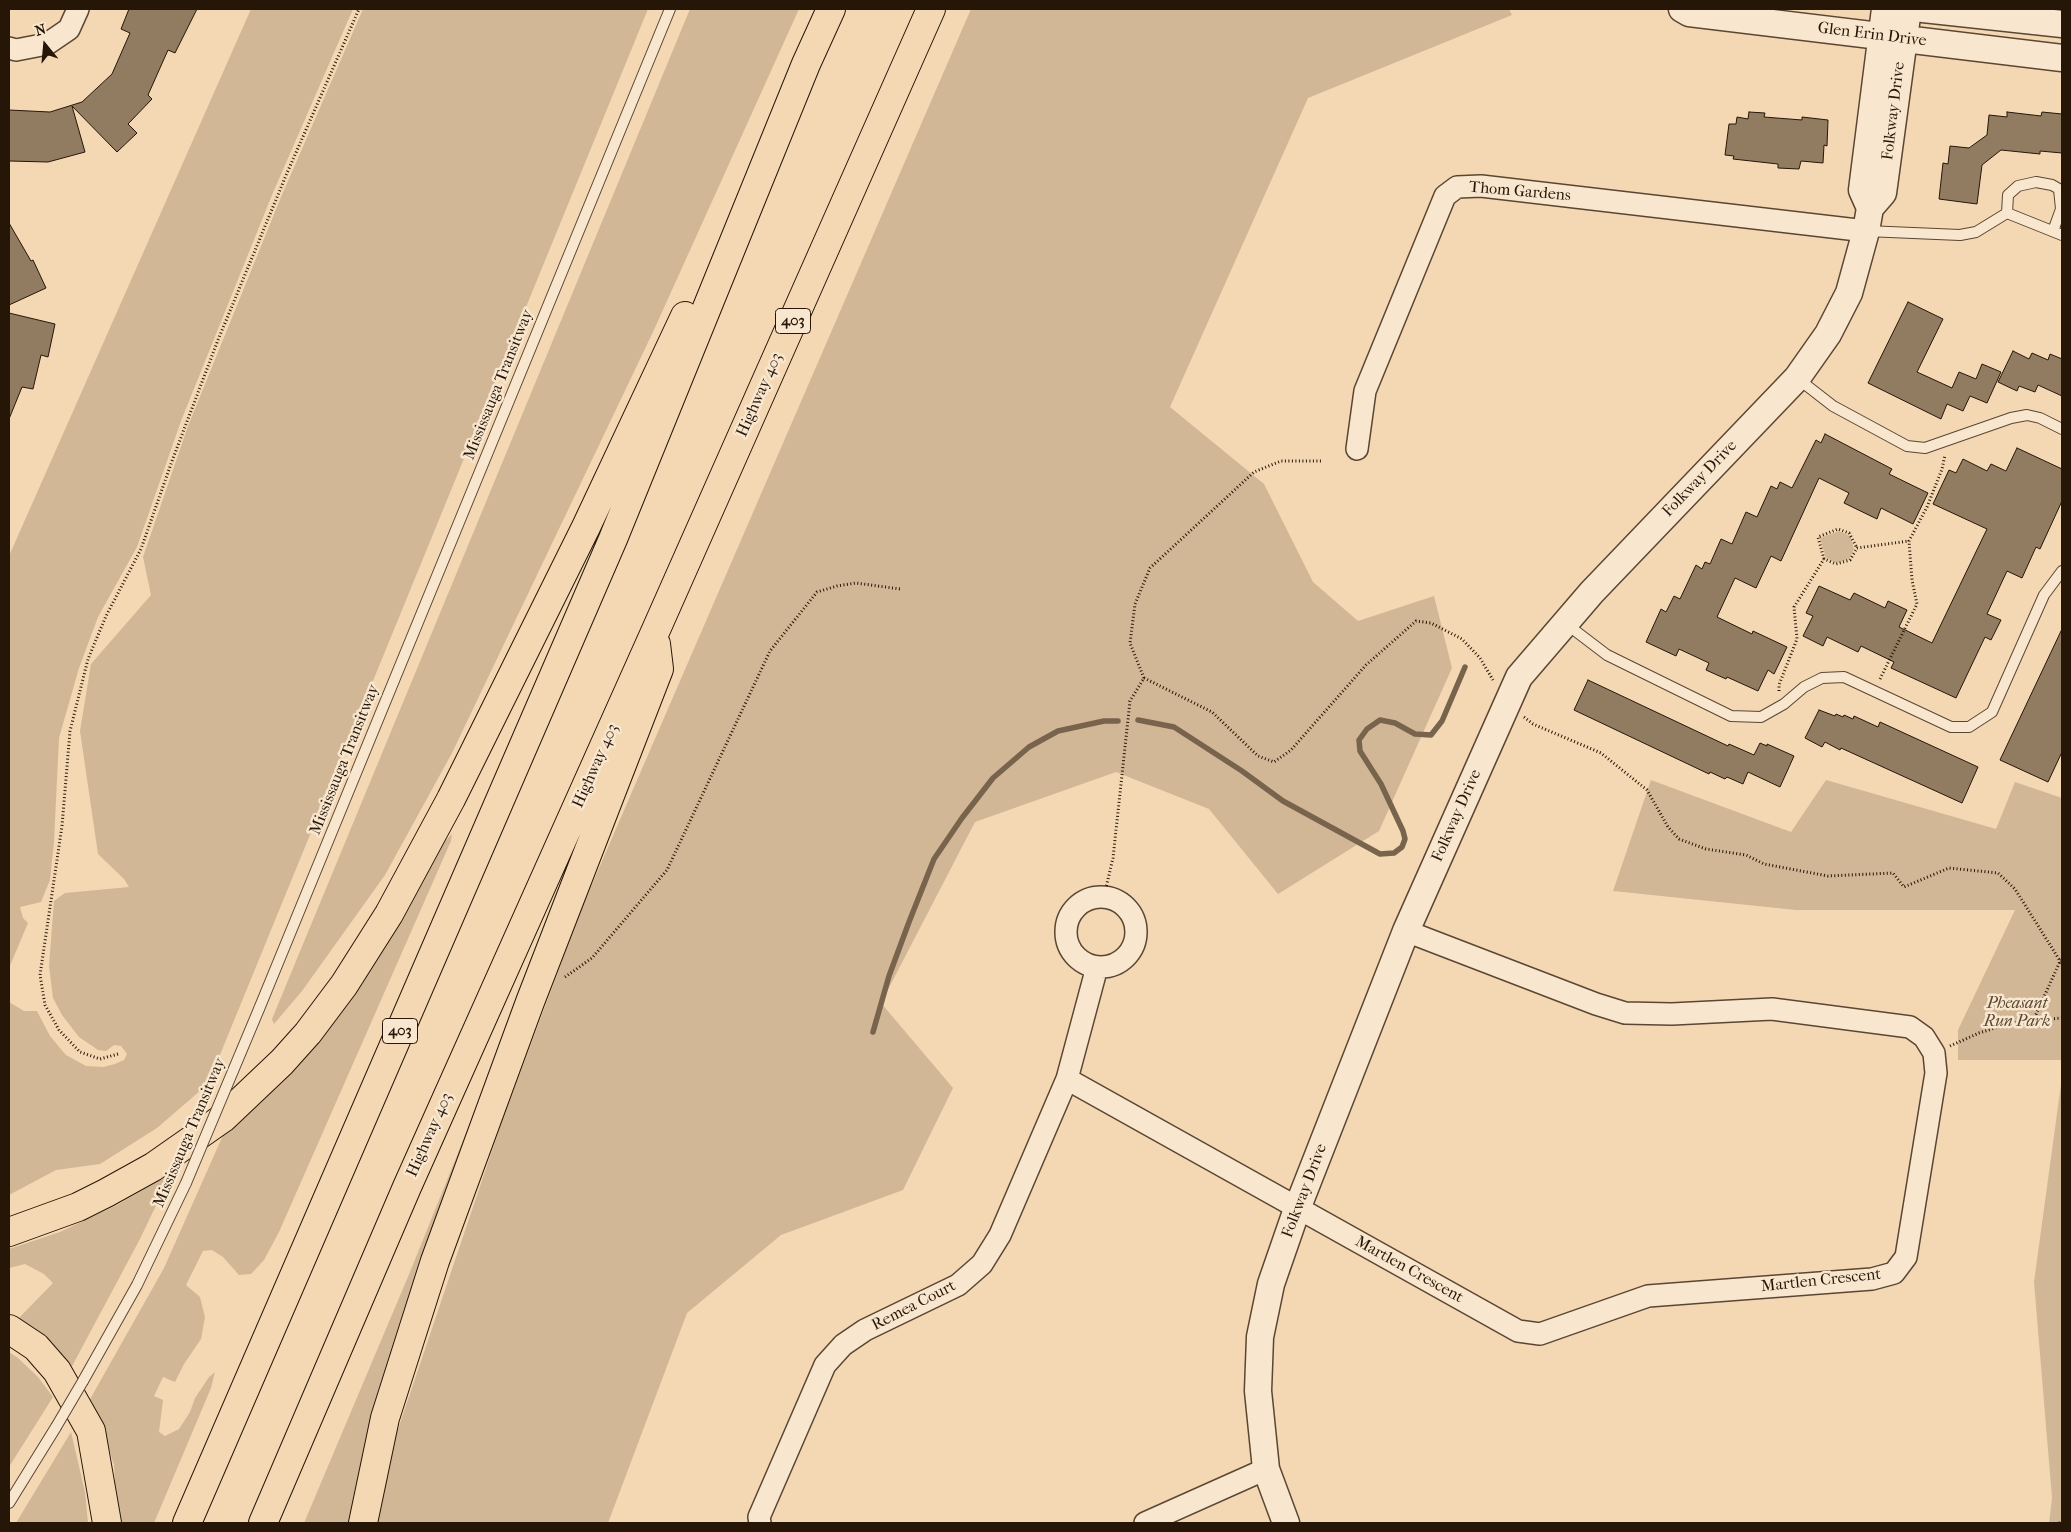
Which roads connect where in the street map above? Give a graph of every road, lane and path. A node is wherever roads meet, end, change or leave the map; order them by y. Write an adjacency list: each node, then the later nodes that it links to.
1 (78, 9): 12 (street)
2 (359, 9): 43 (path)
3 (670, 9): 49 (lane, Mississauga Transitway, bridge)
4 (831, 9): 14 (highway, 403)
5 (931, 9): 29 (highway, Highway 403 / 403)
6 (1682, 9): 11 (street, Glen Erin Drive)
7 (1884, 9): 11 (street, Folkway Drive)
8 (1908, 9): 11 (street, Folkway Drive)
9 (1923, 9): 10 (street, Glen Erin Drive)
10 (2062, 24)
11 (1892, 38): 13 (street, Glen Erin Drive); 16 (street, Folkway Drive)
12 (9, 48)
13 (2062, 58)
14 (806, 64): 46 (highway); 51 (highway, 403)
15 (2007, 213): 16 (lane); 17 (lane); 17 (lane)
16 (1868, 219): 18 (street, Folkway Drive); 21 (street, Thom Gardens)
17 (2058, 233)
18 (1797, 378): 20 (lane); 28 (street, Folkway Drive)
19 (2062, 429): 20 (lane)
20 (1947, 442): 23 (path)
21 (1357, 449)
22 (1323, 461): 30 (path)
23 (1909, 542): 24 (path); 31 (path)
24 (1857, 548): 25 (path); 25 (path)
25 (1824, 560): 33 (path)
26 (2062, 570): 31 (lane)
27 (900, 589): 39 (path)
28 (1564, 622): 32 (street, Folkway Drive); 33 (lane)
29 (655, 632): 52 (highway, Highway 403 / 403); 53 (highway)
30 (1144, 678): 32 (path); 34 (path)
31 (1874, 691): 33 (lane)
32 (1508, 703): 35 (street, Folkway Drive); 37 (path)
33 (1780, 706)
34 (1104, 896): 38 (street); 38 (street)
35 (1406, 931): 42 (street); 45 (street, Folkway Drive)
36 (2062, 957): 37 (path)
37 (2061, 962): 41 (path)
38 (1097, 967): 44 (street, Remea Court)
39 (561, 980)
40 (2062, 1018): 41 (path)
41 (2033, 1021): 42 (path)
42 (1934, 1053): 45 (street, Martlen Crescent)
43 (118, 1054)
44 (1068, 1080): 45 (street, Martlen Crescent); 54 (street, Remea Court)
45 (1297, 1208): 48 (street, Folkway Drive)
46 (9, 1232)
47 (9, 1329): 50 (highway)
48 (1266, 1469): 55 (street); 56 (street, Folkway Drive)
49 (9, 1503)
50 (107, 1523)
51 (187, 1523)
52 (263, 1523)
53 (363, 1523)
54 (760, 1523)
55 (1145, 1523)
56 (1286, 1523)

